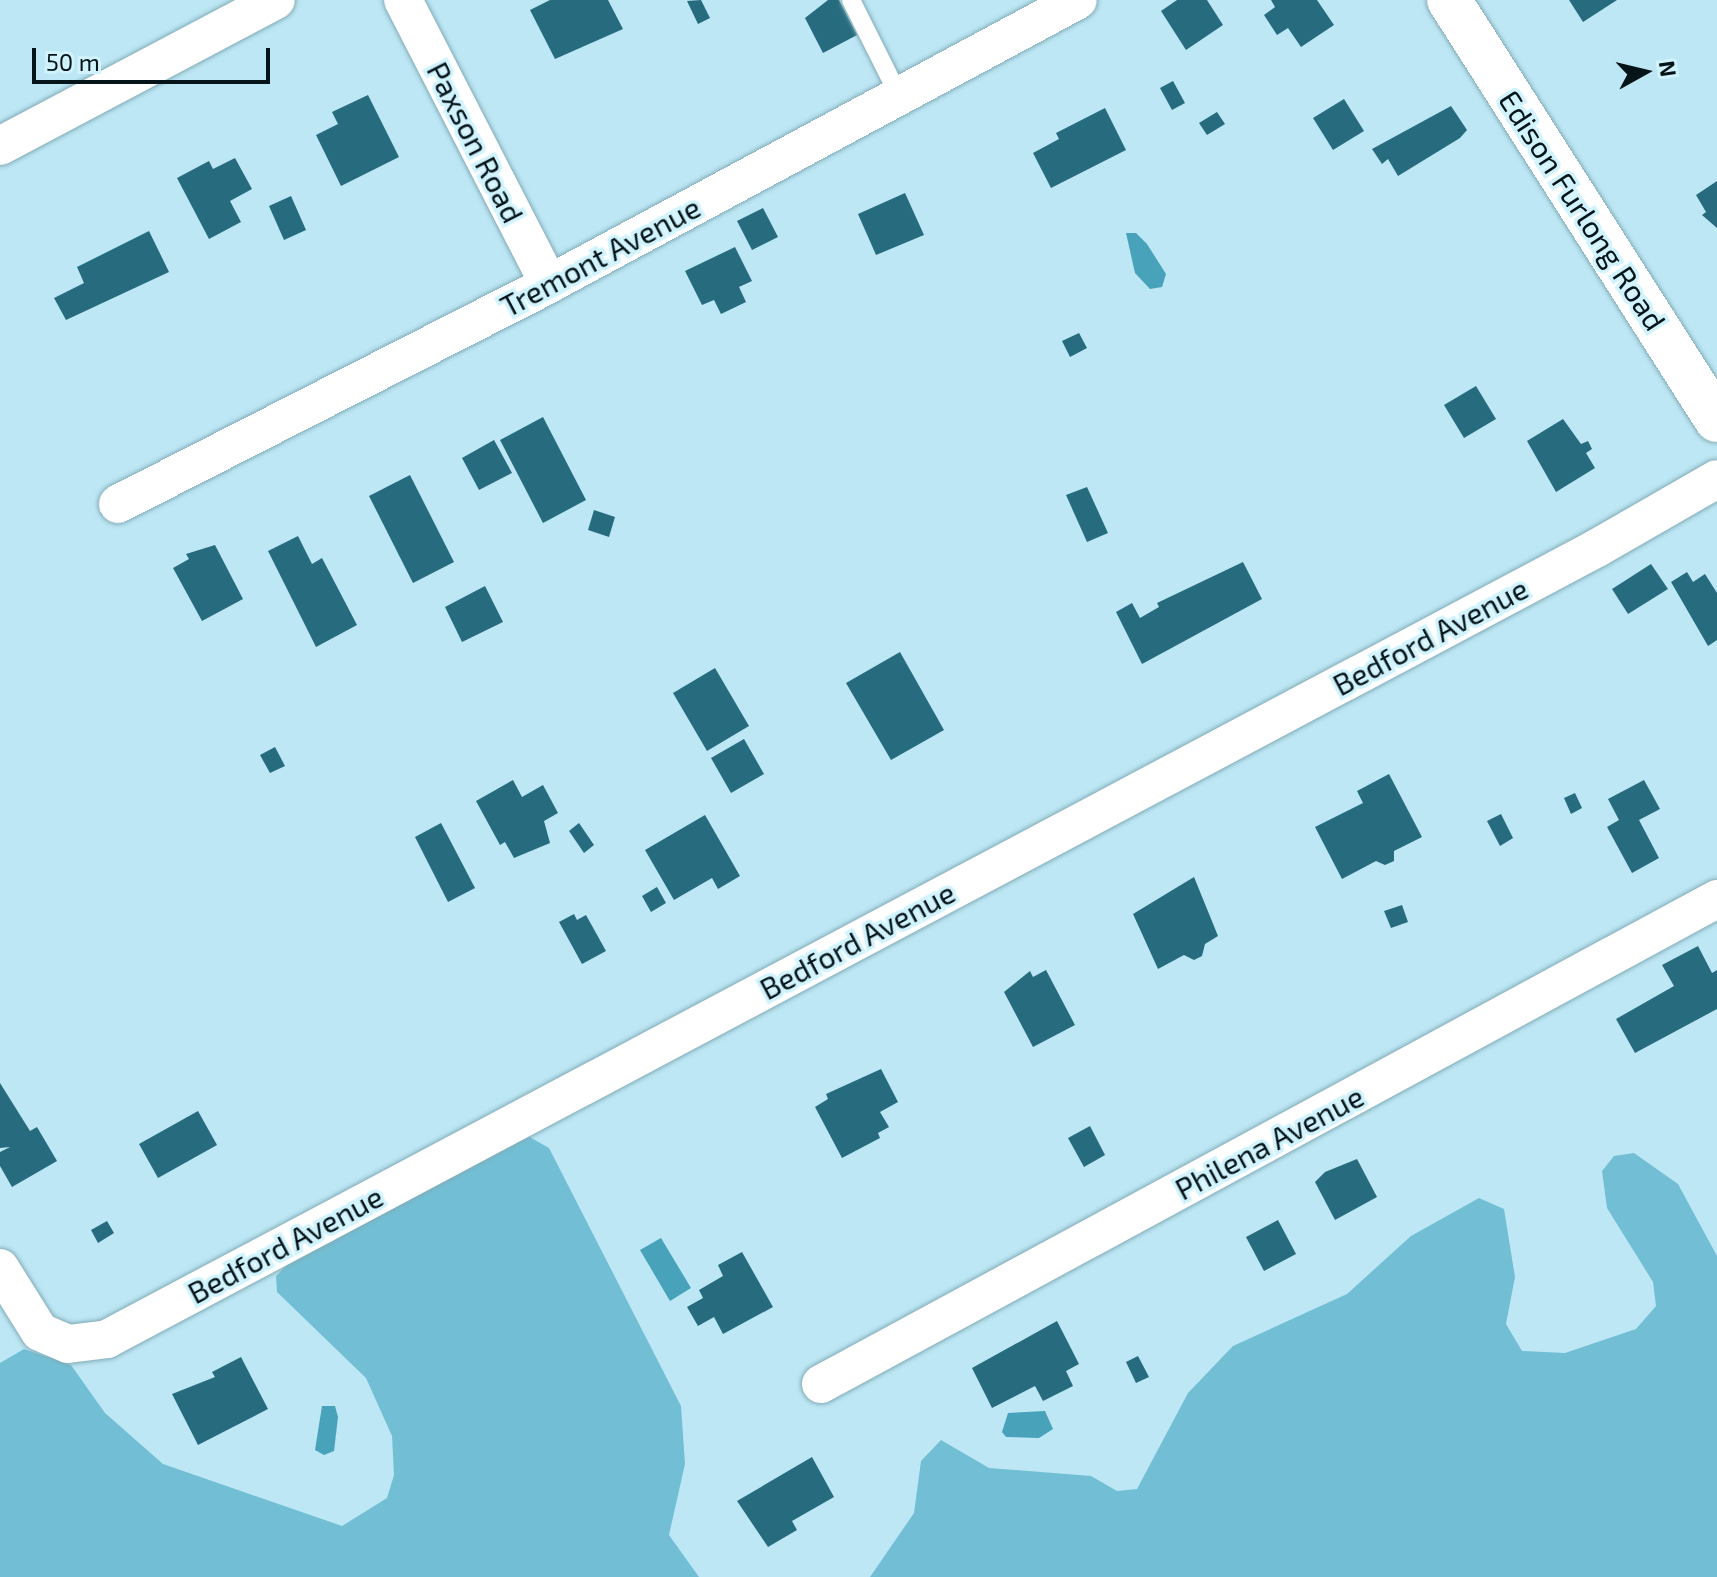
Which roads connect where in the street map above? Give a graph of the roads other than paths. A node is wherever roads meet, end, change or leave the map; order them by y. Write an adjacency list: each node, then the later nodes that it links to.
1 (276, 0): 7 (street)
2 (403, 0): 8 (street, Paxson Road)
3 (851, 0): 6 (lane)
4 (1078, 0): 6 (street, Tremont Avenue)
5 (1449, 0): 9 (main road, Edison Furlong Road)
6 (899, 96): 8 (street, Tremont Avenue)
7 (0, 146)
8 (549, 284): 11 (street, Tremont Avenue)
9 (1717, 420)
10 (1717, 479): 13 (street, Bedford Avenue)
11 (118, 504)
12 (1717, 899): 14 (street, Philena Avenue)
13 (5, 1277)
14 (821, 1384)

